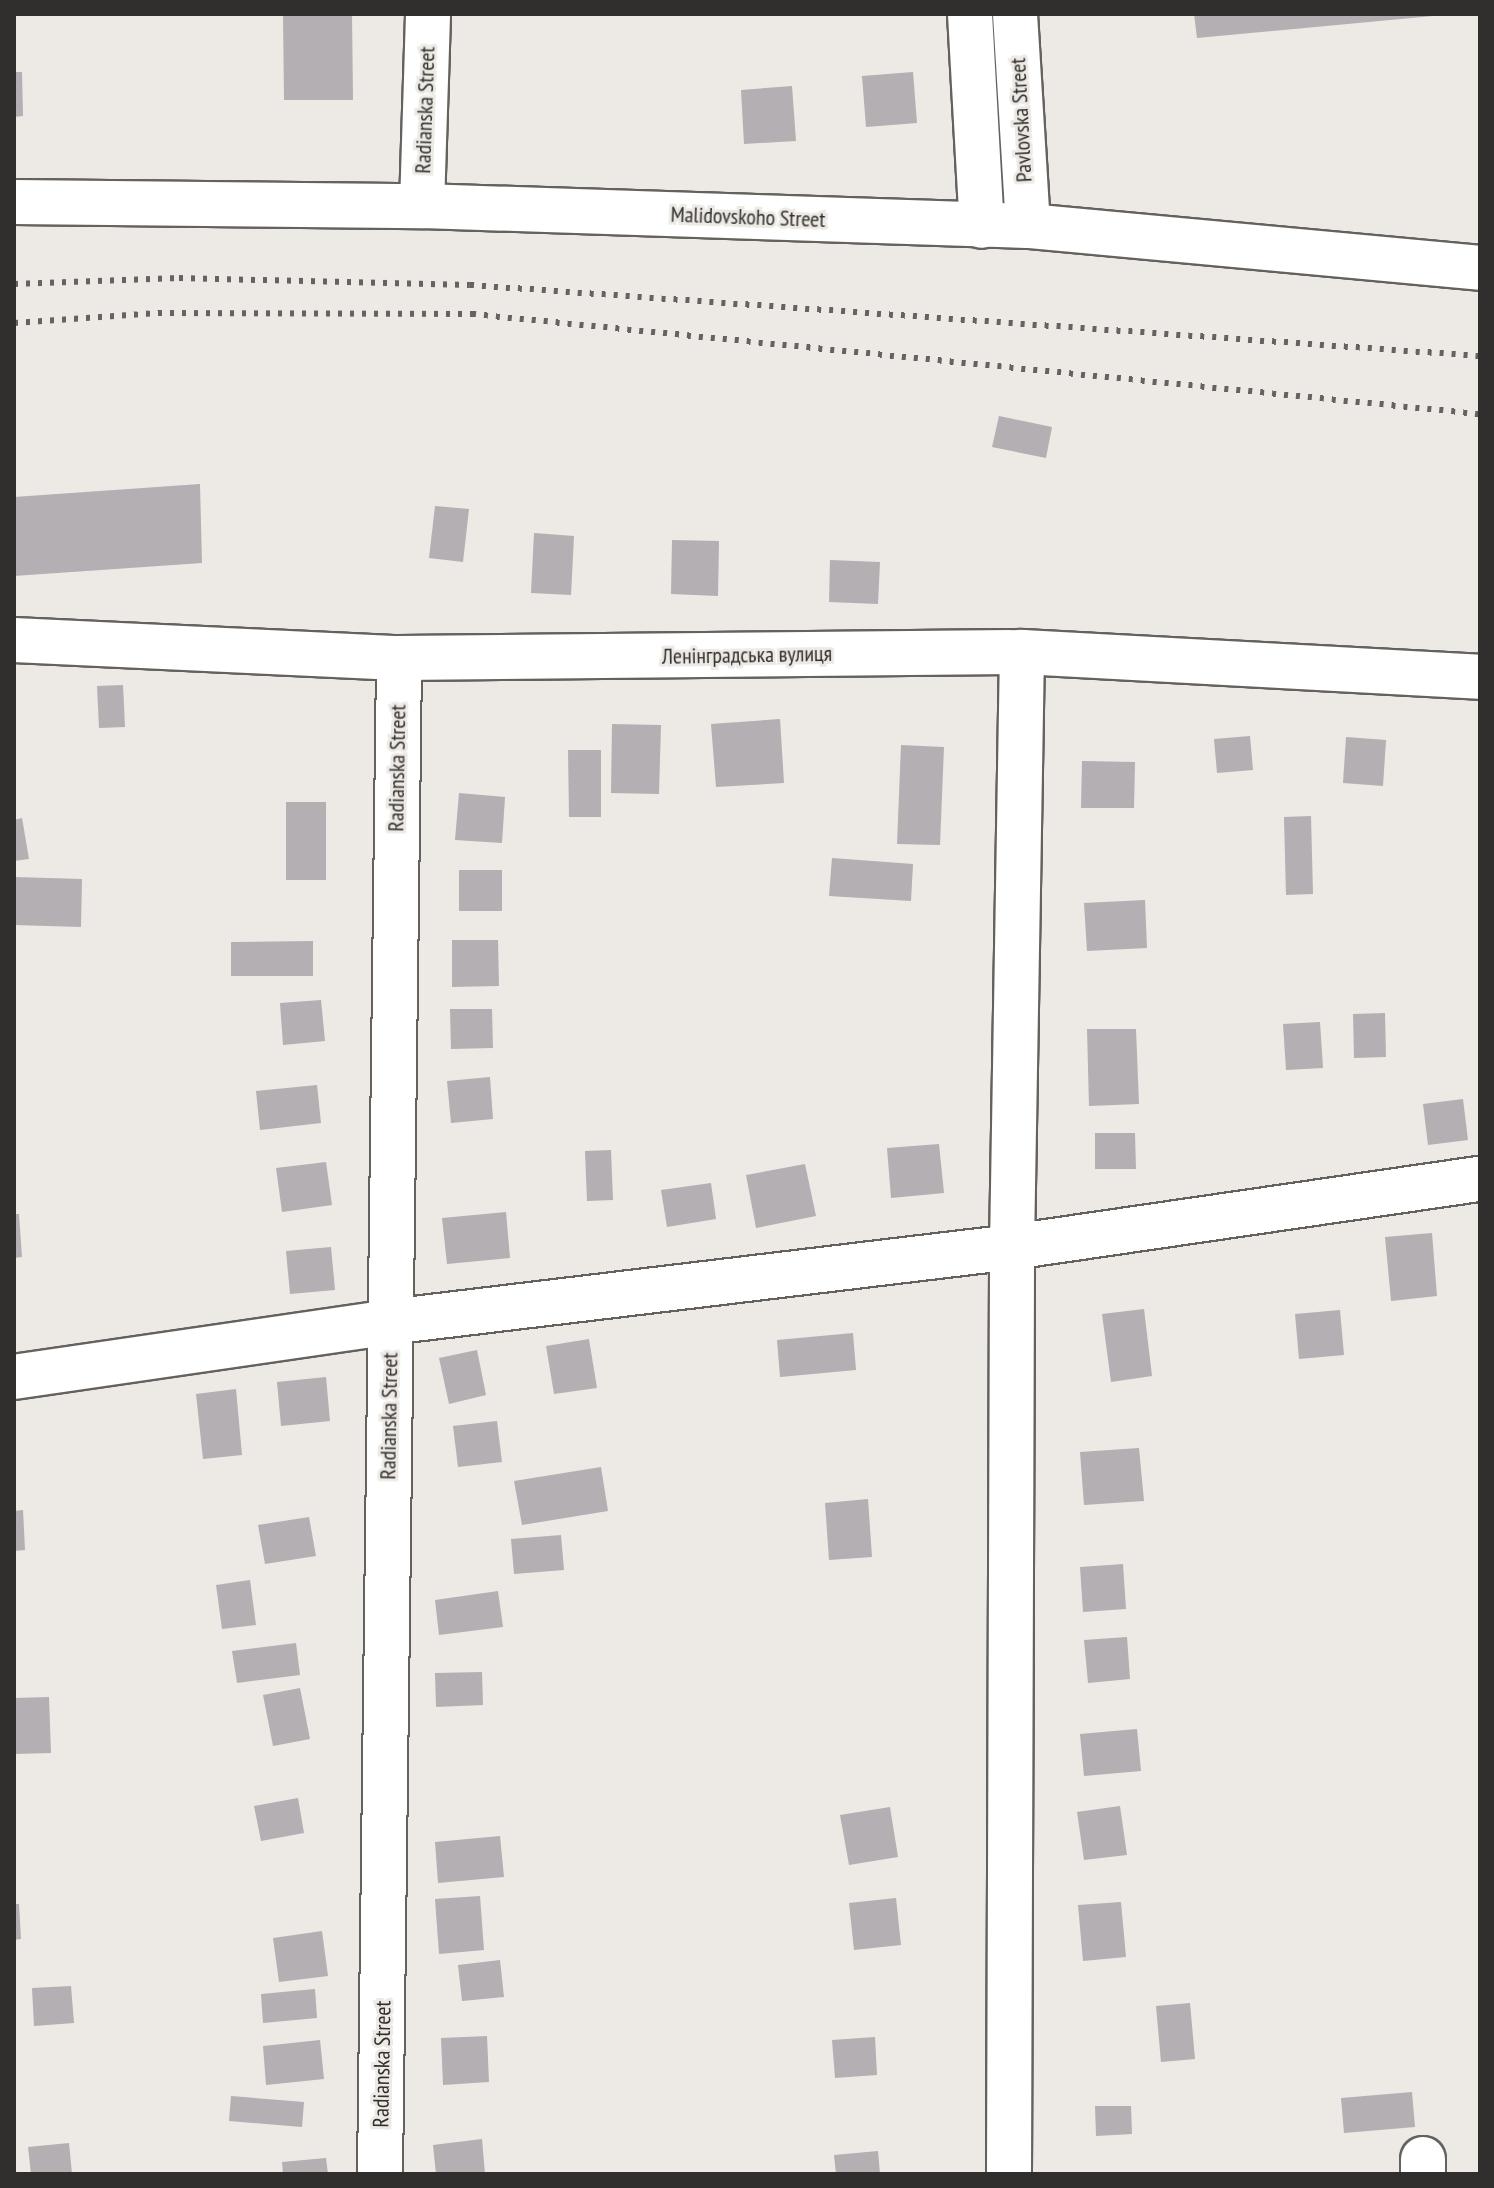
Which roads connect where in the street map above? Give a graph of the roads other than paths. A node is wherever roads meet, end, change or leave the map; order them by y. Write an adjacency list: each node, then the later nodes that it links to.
1 (428, 14): 5 (street, Radianska Street)
2 (970, 14): 6 (street, Pavlovska Street)
3 (1015, 14): 7 (street, Pavlovska Street)
4 (14, 202): 5 (street, Malidovskoho Street)
5 (422, 206): 6 (street, Malidovskoho Street)
6 (982, 226): 7 (street, Malidovskoho Street)
7 (1028, 226): 8 (street, Malidovskoho Street)
8 (1480, 268)
9 (14, 640): 11 (street, Ленінградська вулиця)
10 (1022, 652): 11 (street, Ленінградська вулиця); 12 (street, Ленінградська вулиця); 14 (street)
11 (399, 658): 15 (street, Radianska Street)
12 (1480, 677)
13 (1480, 1179): 14 (street)
14 (1012, 1247): 15 (street); 18 (street)
15 (389, 1322): 16 (street); 17 (street, Radianska Street)
16 (14, 1377)
17 (380, 2174)
18 (1009, 2174)

